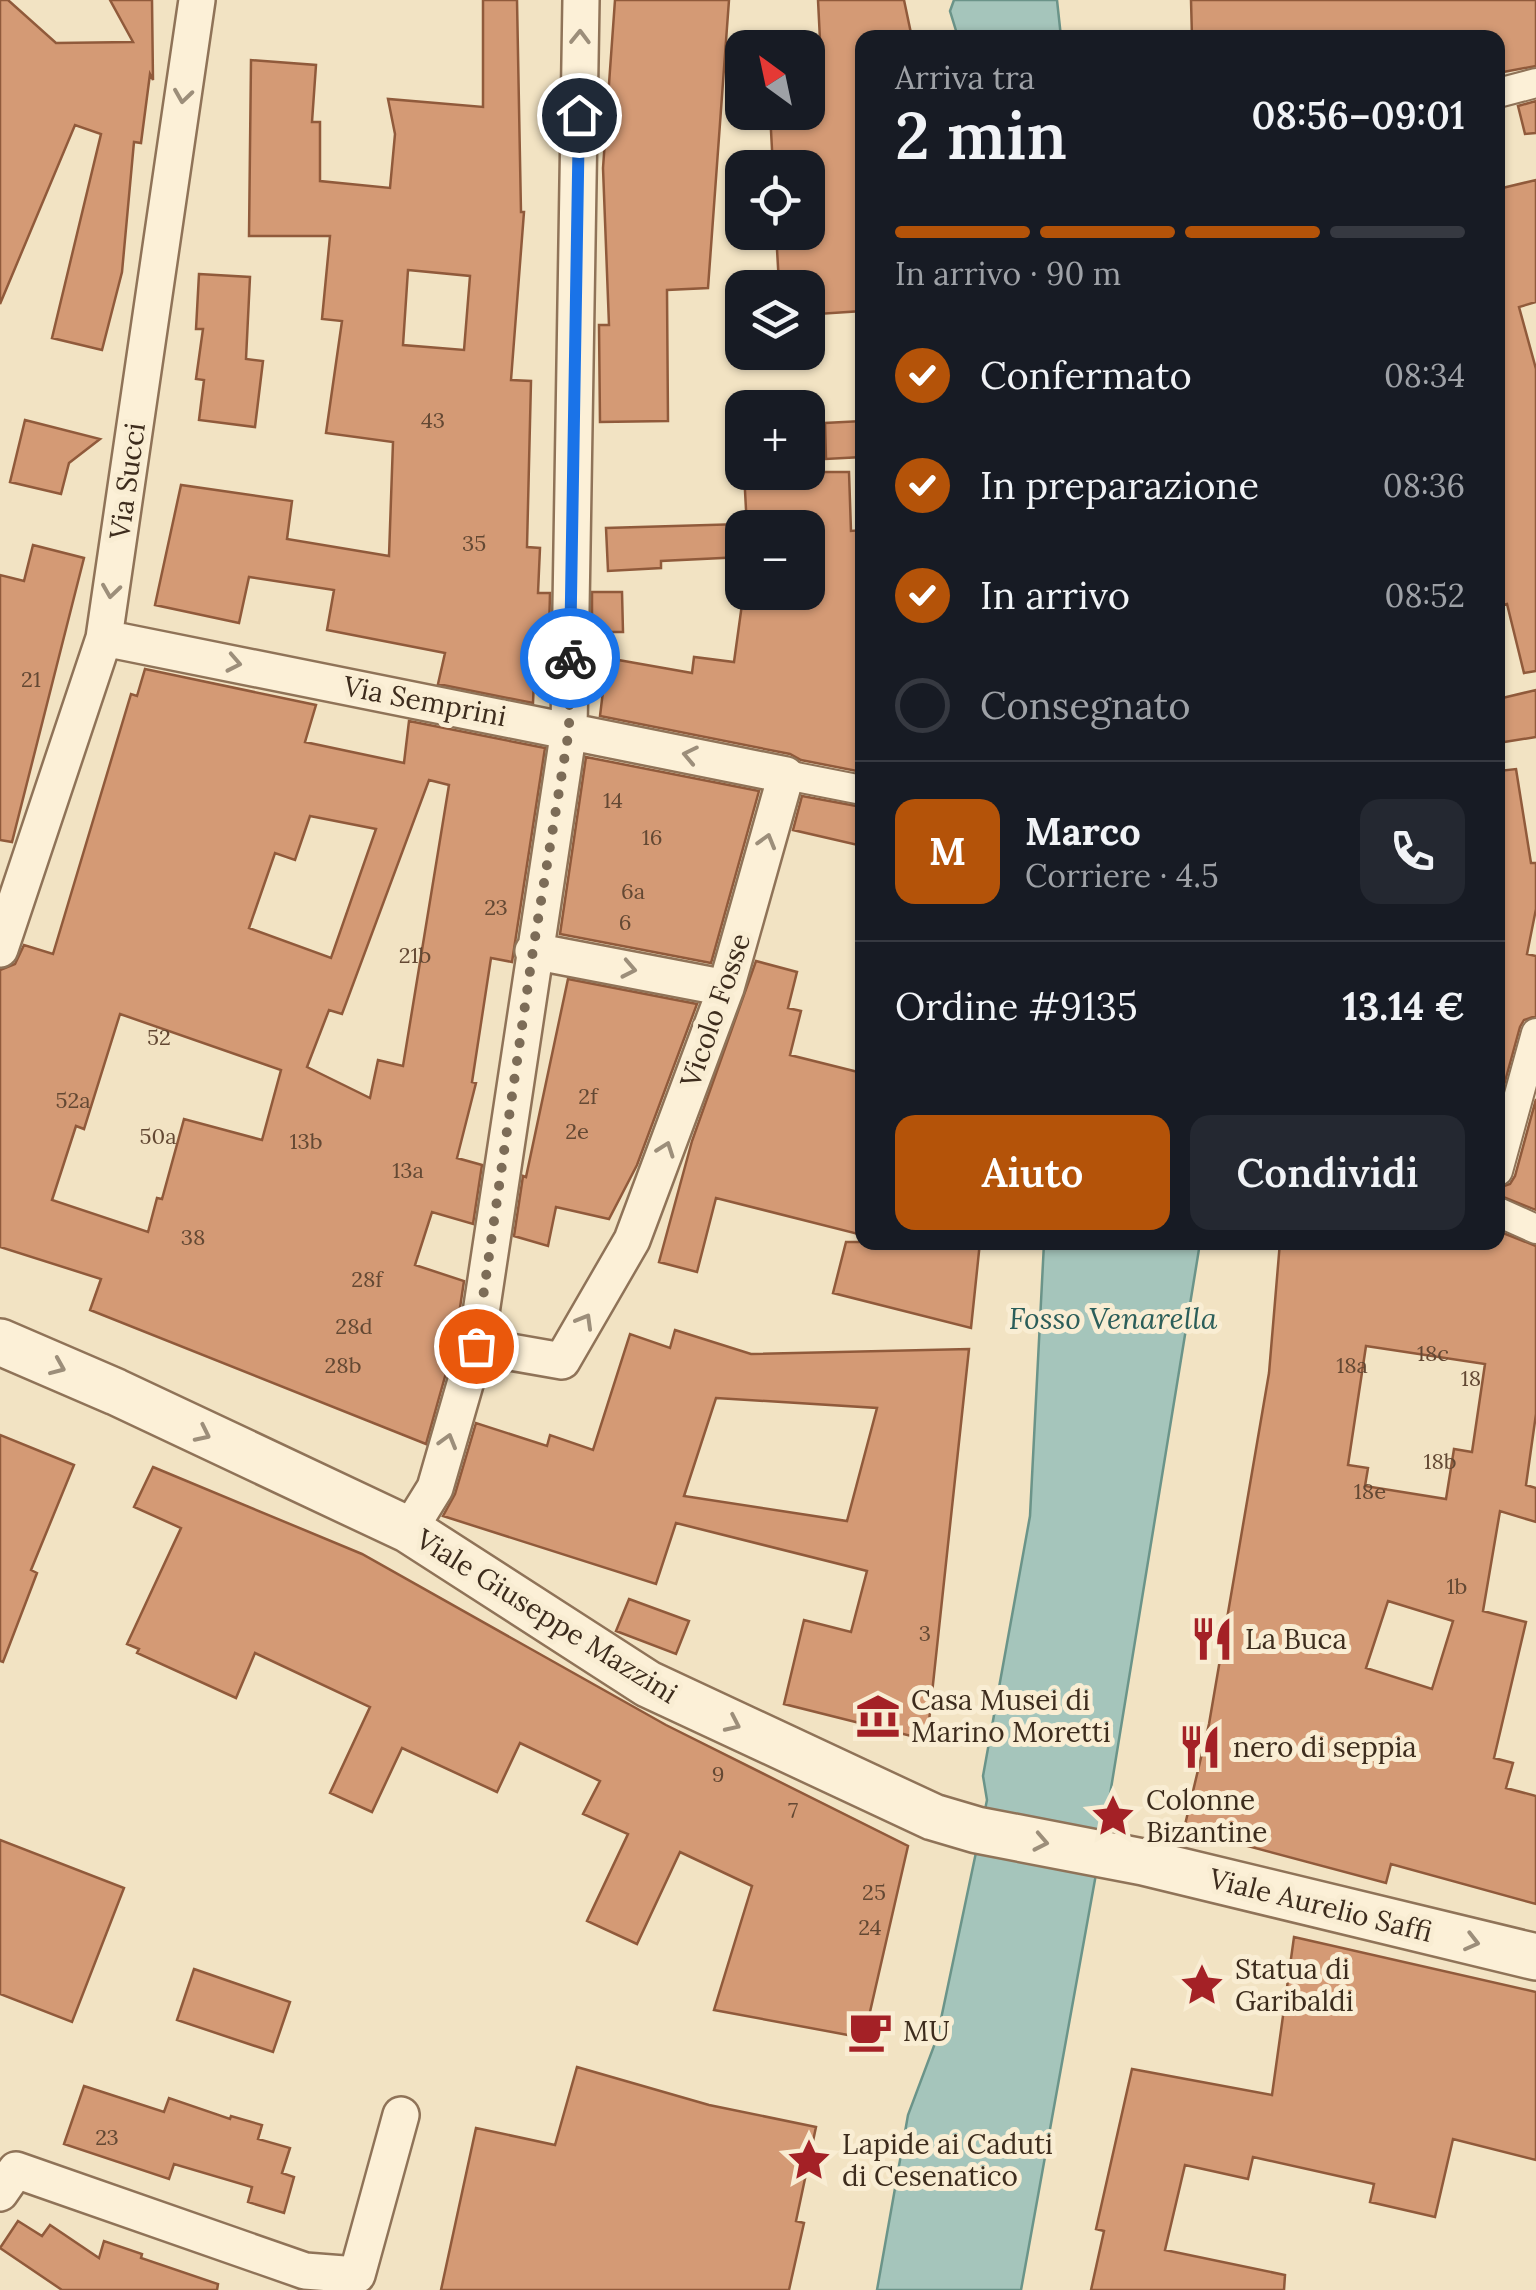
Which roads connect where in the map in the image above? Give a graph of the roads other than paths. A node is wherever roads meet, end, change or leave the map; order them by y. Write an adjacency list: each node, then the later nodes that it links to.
1 (196, 0): 5 (street, Via Succi, one-way to 5)
2 (581, 0): 6 (street, one-way to 2)
3 (1536, 83): 4 (street)
4 (1505, 91)
5 (104, 638): 6 (street, Via Semprini, one-way to 6); 9 (street, Via Succi)
6 (569, 730): 7 (street, Via Semprini, one-way to 6); 10 (street)
7 (786, 775): 8 (street, Via Semprini); 11 (street, Vicolo Fosse, one-way to 7)
8 (855, 789)
9 (0, 949)
10 (533, 950): 11 (street, one-way to 11); 17 (street)
11 (726, 988): 17 (street, Vicolo Fosse, one-way to 11)
12 (1536, 1033): 13 (street)
13 (1505, 1146)
14 (1505, 1215): 15 (street)
15 (1536, 1229)
16 (0, 1342): 18 (street, Viale Giuseppe Mazzini, one-way to 18)
17 (476, 1346): 18 (street, one-way to 17)
18 (409, 1530): 19 (street, Viale Giuseppe Mazzini, one-way to 19)
19 (1105, 1855): 20 (street, Viale Aurelio Saffi, one-way to 20)
20 (1536, 1958)
21 (400, 2115): 22 (street)
22 (0, 2193)

